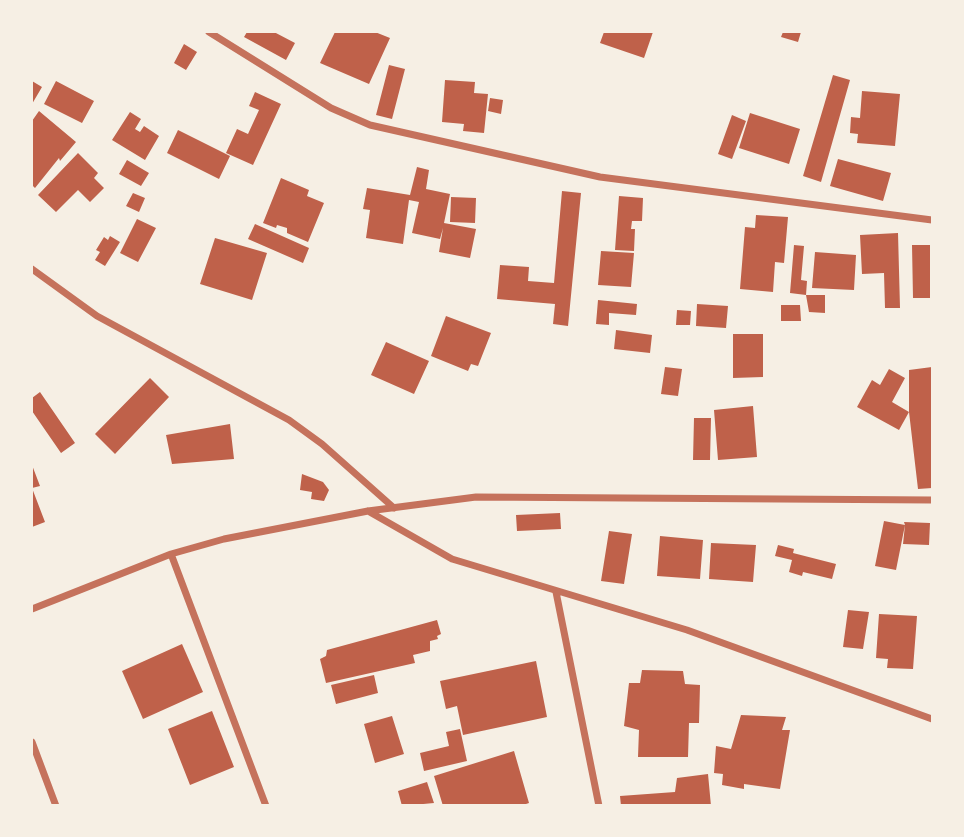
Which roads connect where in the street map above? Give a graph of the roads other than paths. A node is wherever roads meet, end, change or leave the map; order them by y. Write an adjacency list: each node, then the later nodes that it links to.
1 (209, 32): 2 (street)
2 (933, 220)
3 (32, 269): 5 (street)
4 (933, 500): 5 (street)
5 (394, 508): 6 (street)
6 (368, 511): 7 (street); 8 (street)
7 (171, 554): 9 (street); 13 (street)
8 (556, 592): 10 (street); 14 (street)
9 (32, 610)
10 (933, 719)
11 (32, 742): 12 (street)
12 (56, 806)
13 (267, 806)
14 (599, 806)

